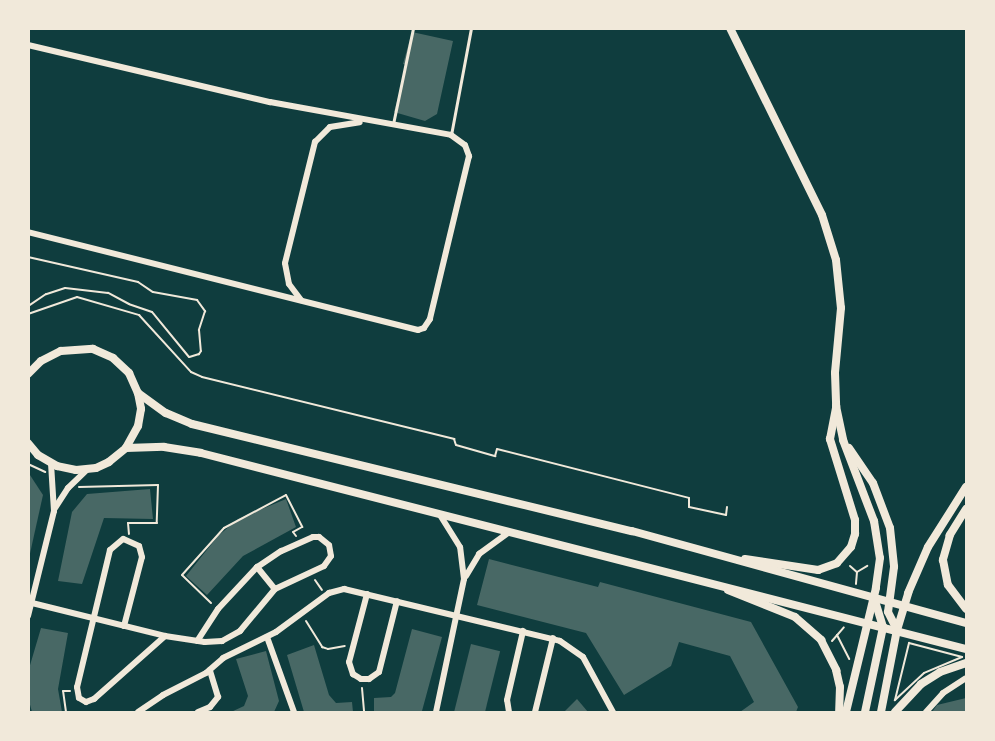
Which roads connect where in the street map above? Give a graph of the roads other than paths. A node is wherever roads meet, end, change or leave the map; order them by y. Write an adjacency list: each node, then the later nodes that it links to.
1 (413, 28): 6 (lane)
2 (471, 28): 7 (lane)
3 (730, 28): 12 (street)
4 (28, 45): 5 (street)
5 (366, 121): 6 (street); 9 (street)
6 (393, 126): 7 (street)
7 (451, 135): 9 (street)
8 (28, 232): 9 (street)
9 (303, 301)
10 (30, 370): 11 (street)
11 (138, 393): 15 (street); 23 (street)
12 (837, 406): 13 (street); 23 (street)
13 (843, 440): 29 (street); 32 (street)
14 (28, 443): 16 (street)
15 (126, 448): 17 (street); 21 (street)
16 (51, 463): 17 (street); 20 (street)
17 (88, 469): 20 (street)
18 (966, 487): 33 (street)
19 (966, 509): 34 (street)
20 (54, 511): 31 (street)
21 (441, 516): 22 (street); 25 (street)
22 (509, 532): 25 (street); 26 (street)
23 (729, 558): 29 (street)
24 (257, 567): 27 (street); 27 (street); 47 (street)
25 (464, 579): 35 (street)
26 (707, 581): 38 (street); 59 (street)
27 (275, 588): 47 (street)
28 (367, 594): 30 (street); 30 (street); 45 (street)
29 (874, 598): 32 (street); 38 (street); 41 (street)
30 (397, 601): 35 (street)
31 (30, 602): 36 (street); 37 (street)
32 (889, 602): 33 (street); 42 (street)
33 (904, 606): 39 (street); 42 (street)
34 (966, 609)
35 (456, 615): 43 (street); 55 (street)
36 (28, 616)
37 (93, 618): 40 (street); 40 (street); 44 (street)
38 (867, 623): 41 (street); 60 (street)
39 (966, 623)
40 (124, 626): 44 (street)
41 (883, 627): 42 (street); 61 (street)
42 (897, 630): 48 (street); 62 (street)
43 (523, 631): 46 (street); 56 (street)
44 (165, 636): 47 (street)
45 (267, 638): 50 (street); 54 (street)
46 (553, 638): 57 (street); 58 (street)
47 (197, 641)
48 (966, 649)
49 (966, 663): 63 (street)
50 (210, 670): 52 (street); 53 (street)
51 (966, 678): 64 (street)
52 (138, 712)
53 (198, 712)
54 (294, 712)
55 (436, 712)
56 (509, 712)
57 (535, 712)
58 (613, 712)
59 (839, 712)
60 (846, 712)
61 (865, 712)
62 (881, 712)
63 (895, 712)
64 (926, 712)

